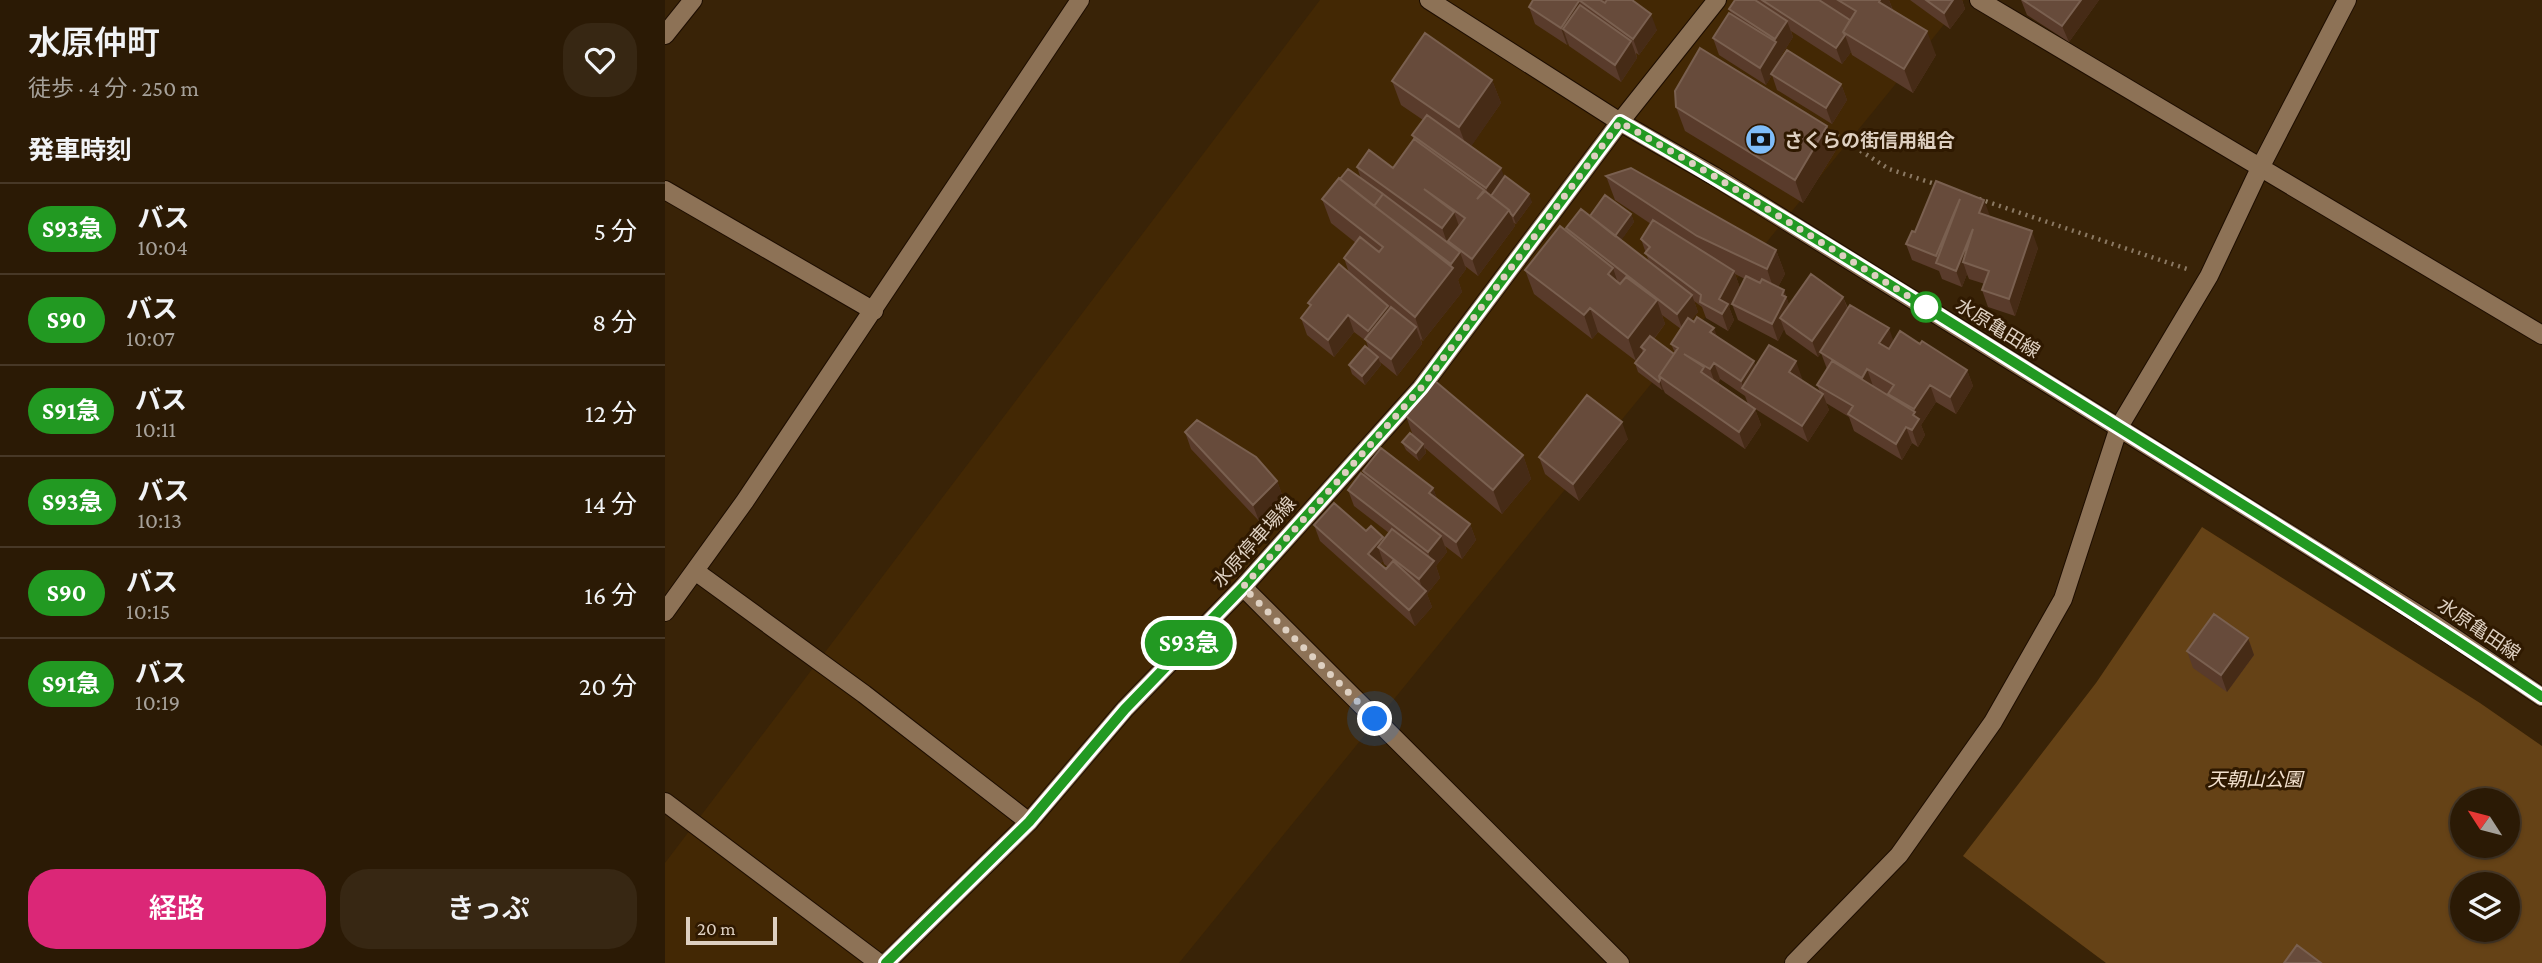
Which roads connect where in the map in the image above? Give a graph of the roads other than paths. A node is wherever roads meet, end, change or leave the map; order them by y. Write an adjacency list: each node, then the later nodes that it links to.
1 (693, 0): 7 (street)
2 (1080, 0): 11 (street)
3 (1429, 0): 8 (street, 水原亀田線)
4 (1717, 0): 8 (street, 水原停車場線)
5 (1979, 0): 9 (street)
6 (2345, 3): 9 (street)
7 (665, 35)
8 (1620, 122): 13 (street, 水原亀田線); 15 (street, 水原停車場線)
9 (2260, 168): 12 (street); 13 (street)
10 (665, 190): 11 (street)
11 (874, 311): 14 (street)
12 (2542, 335)
13 (2119, 427): 17 (street, 水原亀田線); 23 (street)
14 (695, 571): 16 (street); 19 (street)
15 (1243, 587): 19 (street, 水原停車場線); 22 (street)
16 (665, 612)
17 (2542, 697)
18 (665, 802): 20 (street)
19 (1029, 822): 21 (street, 水原停車場線)
20 (879, 963)
21 (886, 963)
22 (1621, 963)
23 (1794, 963)

